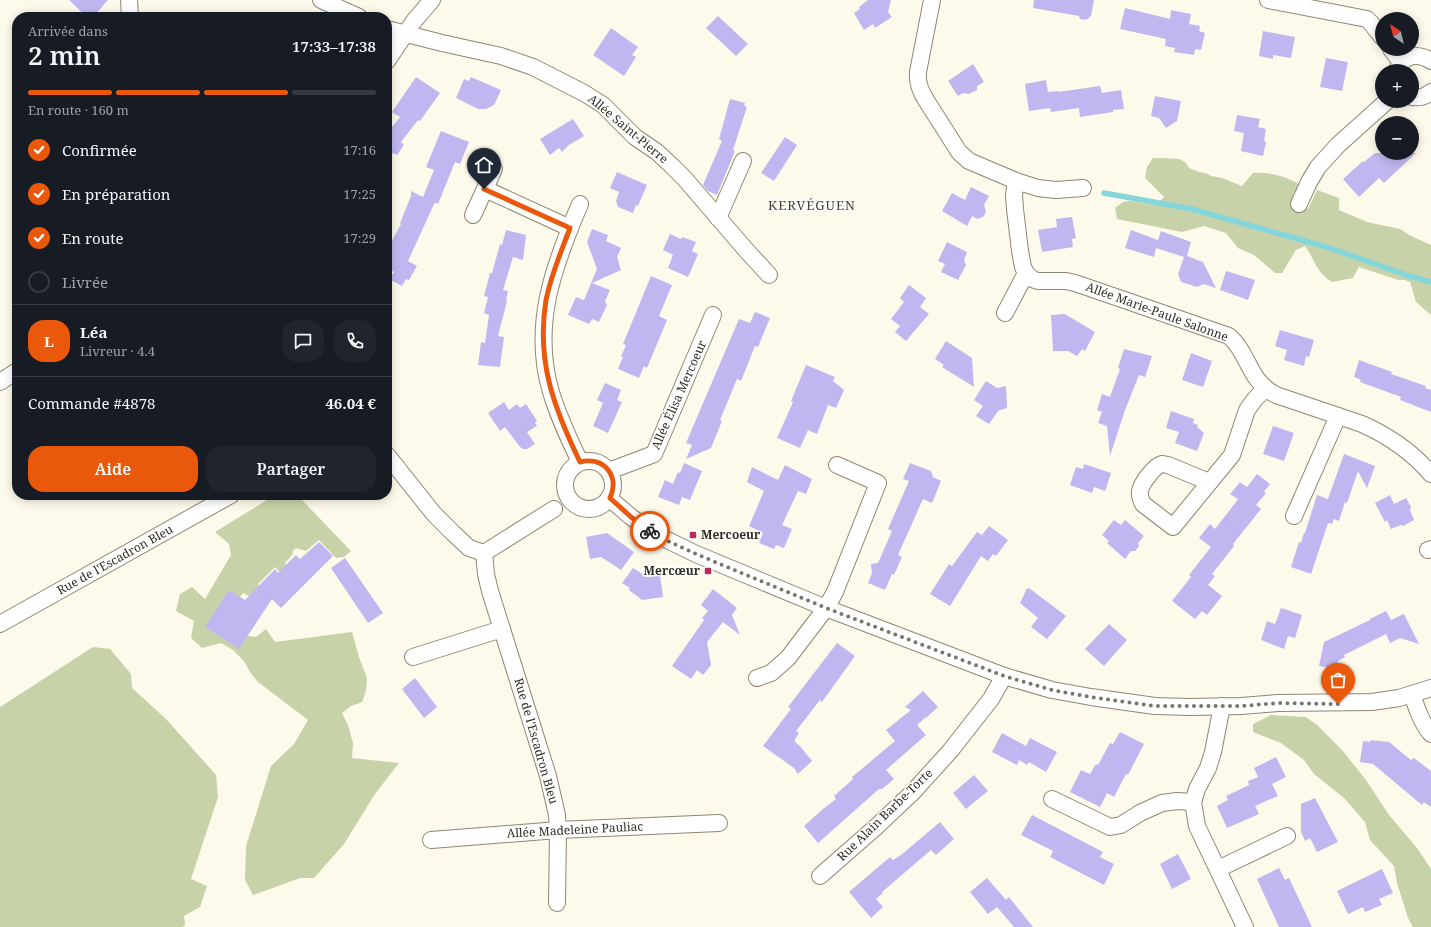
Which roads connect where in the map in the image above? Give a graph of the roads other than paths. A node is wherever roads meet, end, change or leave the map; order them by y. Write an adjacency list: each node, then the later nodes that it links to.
1 (129, 0): 6 (street)
2 (321, 0): 7 (street)
3 (432, 0): 10 (street)
4 (932, 0): 19 (street)
5 (1268, 0): 8 (street)
6 (130, 12)
7 (347, 12)
8 (1375, 29)
9 (392, 30): 10 (street, Allée Saint-Pierre)
10 (404, 34): 11 (street); 25 (street, Allée Saint-Pierre)
11 (392, 54)
12 (1431, 61): 13 (street)
13 (1401, 64)
14 (1431, 93): 15 (street)
15 (1419, 98)
16 (1380, 108): 23 (street)
17 (743, 161): 25 (street)
18 (494, 169): 21 (street)
19 (1016, 181): 20 (street); 27 (street)
20 (1083, 188)
21 (484, 189): 24 (street); 26 (street)
22 (580, 204): 26 (street)
23 (1299, 204)
24 (473, 215)
25 (718, 218): 28 (street, Allée Saint-Pierre)
26 (570, 228): 36 (street)
27 (1026, 273): 29 (street); 33 (street, Allée Marie-Paule Salonne)
28 (769, 274)
29 (1004, 313)
30 (713, 315): 38 (street, Allée Élisa Mercoeur)
31 (12, 374): 32 (street)
32 (0, 382)
33 (1265, 390): 34 (street); 40 (street)
34 (1338, 416): 39 (street); 44 (street)
35 (392, 461): 45 (street)
36 (580, 462): 38 (street); 41 (street)
37 (837, 465): 46 (street)
38 (610, 472): 41 (street)
39 (1431, 474)
40 (1209, 482)
41 (610, 498): 46 (street)
42 (221, 500): 47 (street, Rue de l'Escadron Bleu)
43 (554, 509): 45 (street)
44 (1294, 516)
45 (484, 553): 48 (street, Rue de l'Escadron Bleu)
46 (826, 608): 50 (street); 51 (street)
47 (0, 624)
48 (502, 629): 49 (street); 59 (street, Rue de l'Escadron Bleu)
49 (413, 656)
50 (1004, 676): 54 (street); 63 (street, Rue Alain Barbe-Torte)
51 (757, 678)
52 (1431, 688): 53 (street)
53 (1412, 694): 54 (street); 55 (street)
54 (1222, 706): 57 (street)
55 (1431, 734)
56 (1052, 798): 57 (street)
57 (1193, 802): 62 (street)
58 (719, 823): 59 (street, Allée Madeleine Pauliac)
59 (558, 830): 61 (street, Allée Madeleine Pauliac); 64 (street, Rue de l'Escadron Bleu)
60 (1287, 836): 62 (street)
61 (431, 840)
62 (1218, 869): 65 (street)
63 (820, 876)
64 (557, 903)
65 (1245, 927)

